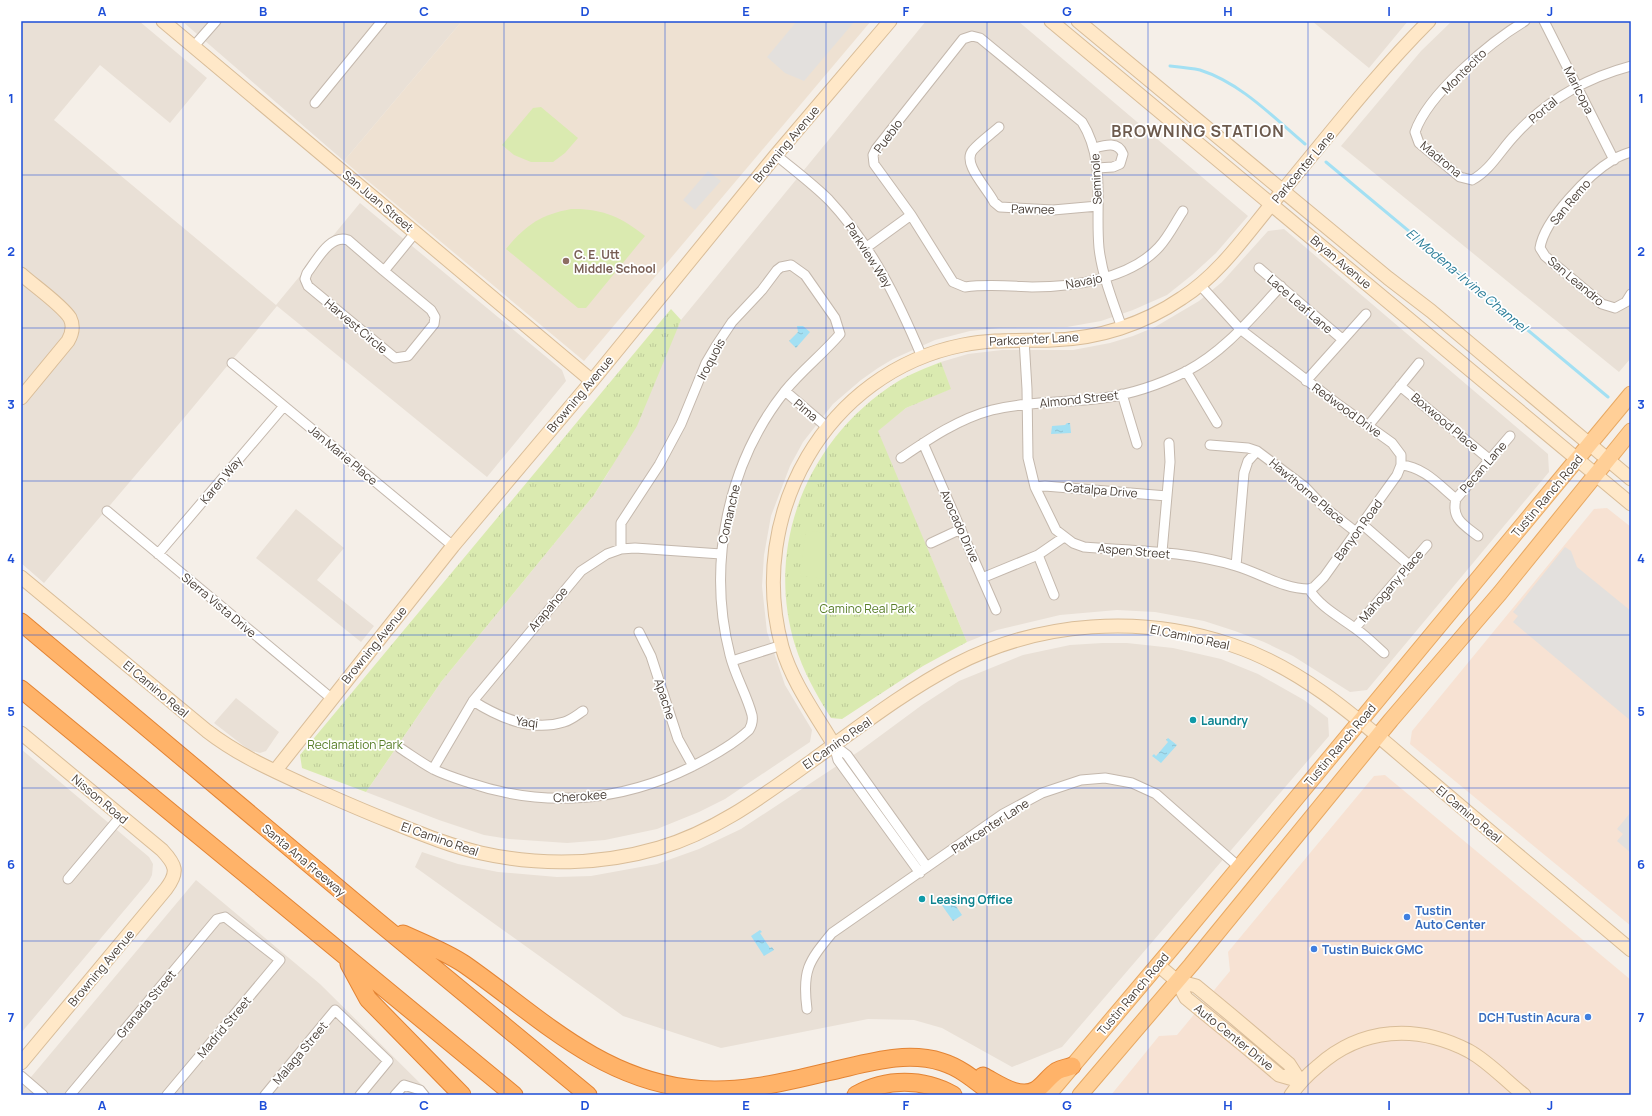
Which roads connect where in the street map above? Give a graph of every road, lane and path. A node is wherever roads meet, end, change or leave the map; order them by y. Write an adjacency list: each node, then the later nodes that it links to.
1 (163, 21): 11 (main road, San Juan Street)
2 (216, 21): 11 (street)
3 (382, 21): 14 (street)
4 (890, 21): 19 (main road, Browning Avenue)
5 (1052, 21): 24 (main road, Bryan Avenue)
6 (1078, 21): 23 (main road, Bryan Avenue)
7 (1430, 21): 23 (main road, Parkcenter Lane)
8 (1525, 21): 16 (street, Montecito)
9 (1544, 21): 13 (street, Maricopa)
10 (972, 36): 17 (street, Seminole); 27 (street, Pueblo)
11 (194, 46): 28 (main road, San Juan Street)
12 (1631, 66): 13 (street, Portal)
13 (1577, 86): 20 (street, Maricopa); 22 (street, Portal)
14 (315, 103)
15 (998, 127): 25 (street, Pawnee)
16 (1415, 132): 22 (street, Madrona)
17 (1094, 148): 21 (street, Seminole); 21 (street)
18 (1631, 152): 20 (street, San Remo)
19 (776, 155): 29 (street, Parkview Way); 49 (main road, Browning Avenue)
20 (1614, 160): 30 (street, San Remo)
21 (1097, 168): 25 (street, Seminole)
22 (1472, 180)
23 (1283, 191): 24 (main road, Parkcenter Lane); 66 (main road, Bryan Avenue)
24 (1272, 205): 35 (main road, Parkcenter Lane); 71 (main road, Bryan Avenue)
25 (1098, 206): 34 (street, Seminole)
26 (1183, 211): 34 (street, Navajo)
27 (911, 215): 29 (street); 36 (street, Pueblo)
28 (415, 232): 32 (street); 49 (main road, San Juan Street)
29 (866, 247): 45 (street, Parkview Way)
30 (1540, 248): 38 (street, San Leandro)
31 (1259, 268): 37 (street, Lace Leaf Lane)
32 (384, 271): 32 (street, Harvest Circle)
33 (21, 274): 55 (main road)
34 (1106, 277): 36 (street, Navajo); 40 (street, Seminole)
35 (1200, 285): 40 (main road, Parkcenter Lane); 41 (street, Redwood Drive)
36 (958, 286)
37 (1281, 286): 41 (street, Almond Street); 44 (street, Lace Leaf Lane)
38 (1631, 294)
39 (1366, 314): 44 (street)
40 (1122, 328): 43 (main road, Parkcenter Lane)
41 (1240, 329): 48 (street, Almond Street); 50 (street, Redwood Drive)
42 (840, 334): 52 (street, Comanche); 88 (street, Iroquois)
43 (1024, 339): 45 (main road, Parkcenter Lane); 56 (street, Aspen Street)
44 (1342, 339): 50 (street)
45 (922, 357): 60 (main road, Parkcenter Lane)
46 (232, 363): 57 (street, Jan Marie Place)
47 (1419, 363): 51 (street)
48 (1186, 371): 53 (street, Almond Street); 58 (street)
49 (592, 381): 87 (main road, Browning Avenue)
50 (1306, 381): 59 (street, Redwood Drive)
51 (1400, 386): 59 (street); 70 (street, Boxwood Place)
52 (785, 391): 60 (street, Pima); 91 (street, Comanche)
53 (1122, 394): 56 (street, Almond Street); 65 (street)
54 (1631, 394): 66 (main road, Tustin Ranch Road)
55 (21, 398)
56 (1028, 405): 63 (street, Almond Street); 76 (street, Aspen Street)
57 (284, 406): 87 (street, Jan Marie Place); 90 (street, Karen Way)
58 (1217, 423)
59 (1368, 426): 73 (street, Redwood Drive)
60 (828, 428): 103 (main road, Parkcenter Lane)
61 (1631, 431): 72 (main road, Tustin Ranch Road)
62 (1510, 436): 70 (street, Pecan Lane)
63 (923, 443): 69 (street, Almond Street); 82 (street, Avocado Drive)
64 (1169, 443): 77 (street)
65 (1137, 444)
66 (1590, 444): 71 (main road, Tustin Ranch Road); 72 (main road, Bryan Avenue)
67 (1210, 445): 68 (street, Hawthorne Place)
68 (1257, 451): 81 (street, Hawthorne Place); 94 (street)
69 (901, 458)
70 (1490, 459): 78 (street, Pecan Lane)
71 (1577, 459): 74 (main road, Bryan Avenue); 110 (main road, Tustin Ranch Road)
72 (1608, 459): 74 (main road, Tustin Ranch Road); 75 (main road, Bryan Avenue)
73 (1401, 465): 78 (street); 81 (street, Banyon Road)
74 (1596, 474): 79 (main road, Bryan Avenue); 113 (main road, Tustin Ranch Road)
75 (1631, 479)
76 (1035, 487): 77 (street, Catalpa Drive); 84 (street, Aspen Street)
77 (1167, 496): 89 (street)
78 (1456, 499): 83 (street)
79 (1631, 504)
80 (107, 511): 90 (street, Sierra Vista Drive)
81 (1359, 528): 93 (street, Hawthorne Place); 97 (street, Banyon Road)
82 (961, 529): 85 (street); 96 (street, Avocado Drive)
83 (1478, 536)
84 (1064, 537): 89 (street, Aspen Street); 92 (street)
85 (931, 543)
86 (1427, 545): 93 (street, Mahogany Place)
87 (453, 546): 107 (main road, Browning Avenue)
88 (621, 549): 91 (street, Arapahoe); 108 (street, Arapahoe)
89 (1162, 552): 94 (street, Aspen Street)
90 (158, 554): 107 (street, Sierra Vista Drive)
91 (721, 554): 105 (street, Comanche)
92 (1038, 555): 96 (street); 98 (street)
93 (1409, 565): 101 (street, Mahogany Place)
94 (1236, 566): 97 (street, Aspen Street)
95 (21, 577): 118 (main road, El Camino Real)
96 (982, 578): 99 (street, Avocado Drive)
97 (1309, 589): 101 (street)
98 (1054, 595)
99 (996, 610)
100 (21, 622): 124 (highway, Santa Ana Freeway)
101 (1355, 628): 104 (street)
102 (639, 632): 116 (street, Apache)
103 (782, 645): 105 (street); 114 (main road, Parkcenter Lane)
104 (1384, 653)
105 (732, 661): 111 (street, Comanche)
106 (21, 689): 126 (highway)
107 (331, 698): 118 (main road, Browning Avenue)
108 (473, 701): 109 (street, Yaqi); 117 (street, Arapahoe)
109 (583, 711)
110 (1359, 721): 113 (main road, El Camino Real); 114 (main road, El Camino Real); 120 (main road, Tustin Ranch Road)
111 (752, 725): 116 (street, Cherokee)
112 (21, 733): 119 (main road, Nisson Road)
113 (1378, 737): 125 (main road, El Camino Real); 129 (main road, Tustin Ranch Road)
114 (834, 745): 118 (main road, El Camino Real); 122 (street, Parkcenter Lane)
115 (400, 748): 117 (street, Cherokee)
116 (693, 766): 117 (street, Cherokee)
117 (433, 769)
118 (275, 772)
119 (121, 816): 121 (main road, Nisson Road); 123 (street)
120 (1239, 867): 122 (street, Parkcenter Lane); 128 (main road, Tustin Ranch Road)
121 (175, 869): 132 (main road, Browning Avenue)
122 (924, 870): 130 (street, Parkcenter Lane)
123 (68, 879)
124 (376, 920): 131 (highway); 145 (highway, Santa Ana Freeway)
125 (1631, 950)
126 (345, 957): 143 (highway); 144 (highway)
127 (280, 960): 137 (street, Granada Street); 138 (street, Madrid Street)
128 (1158, 965): 129 (main road, Auto Center Drive); 133 (main road, Tustin Ranch Road)
129 (1177, 981): 135 (main road, Auto Center Drive); 150 (main road, Tustin Ranch Road)
130 (807, 1009)
131 (941, 1062): 133 (highway); 148 (highway)
132 (21, 1064)
133 (1072, 1066): 149 (main road, Tustin Ranch Road)
134 (21, 1076): 136 (street)
135 (1300, 1081): 151 (main road); 152 (main road)
136 (43, 1095)
137 (70, 1095)
138 (167, 1095)
139 (265, 1095): 140 (street, Malaga Street)
140 (360, 1095)
141 (395, 1095): 142 (street)
142 (424, 1095)
143 (462, 1095)
144 (514, 1095)
145 (588, 1095)
146 (856, 1095): 147 (highway)
147 (953, 1095)
148 (994, 1095)
149 (1048, 1095)
150 (1080, 1095)
151 (1292, 1095)
152 (1524, 1095)

